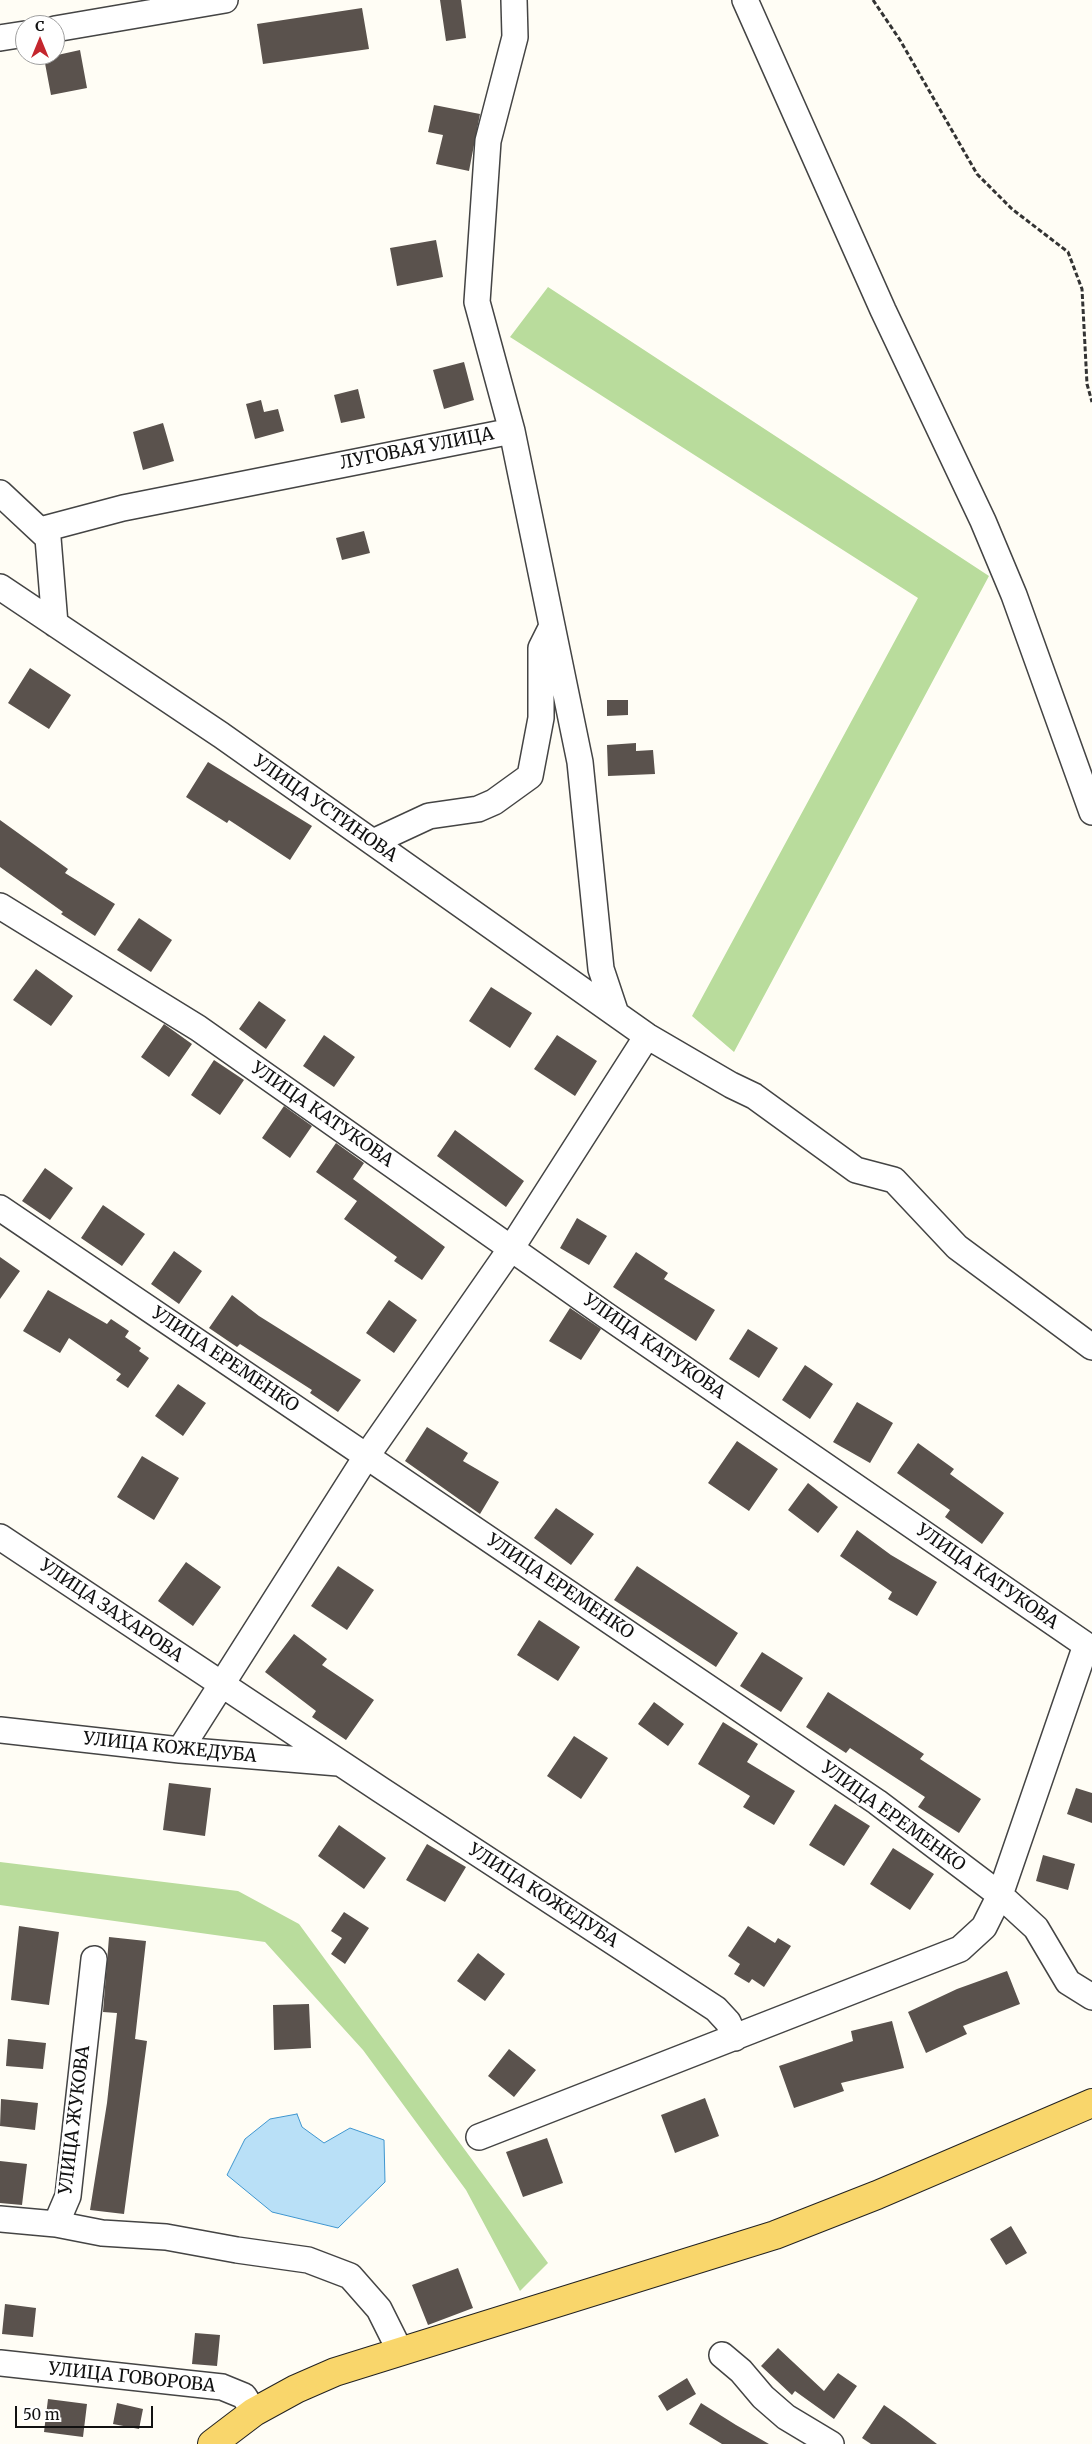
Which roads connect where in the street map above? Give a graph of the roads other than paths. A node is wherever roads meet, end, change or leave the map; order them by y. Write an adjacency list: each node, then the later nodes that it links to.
1 (225, 0): 4 (street)
2 (514, 0): 7 (street, ЛУГОВАЯ УЛИЦА)
3 (745, 0): 13 (street)
4 (65, 26)
5 (15, 36): 6 (street)
6 (0, 38)
7 (512, 431): 9 (street, ЛУГОВАЯ УЛИЦА); 12 (street)
8 (0, 493): 9 (street)
9 (40, 530): 11 (street)
10 (0, 587): 11 (street, УЛИЦА УСТИНОВА)
11 (55, 624): 14 (street, УЛИЦА УСТИНОВА)
12 (552, 625): 14 (street); 16 (street)
13 (1092, 812)
14 (372, 842): 16 (street, УЛИЦА УСТИНОВА)
15 (0, 906): 19 (street, УЛИЦА КАТУКОВА)
16 (616, 1014): 17 (street, УЛИЦА УСТИНОВА)
17 (647, 1036): 19 (street); 20 (street, УЛИЦА УСТИНОВА)
18 (0, 1208): 21 (street, УЛИЦА ЕРЕМЕНКО)
19 (512, 1248): 21 (street); 23 (street, УЛИЦА КАТУКОВА)
20 (1092, 1347)
21 (366, 1458): 24 (street); 28 (street, УЛИЦА ЕРЕМЕНКО)
22 (0, 1537): 24 (street, УЛИЦА ЗАХАРОВА)
23 (1089, 1636): 28 (street, УЛИЦА КАТУКОВА)
24 (222, 1684): 26 (street); 27 (street, УЛИЦА КОЖЕДУБА)
25 (0, 1730): 26 (street, УЛИЦА КОЖЕДУБА)
26 (180, 1750): 27 (street, УЛИЦА КОЖЕДУБА)
27 (340, 1763): 31 (street, УЛИЦА КОЖЕДУБА)
28 (1000, 1896): 30 (street, УЛИЦА ЕРЕМЕНКО); 31 (street)
29 (94, 1959): 35 (street, УЛИЦА ЖУКОВА)
30 (1092, 1996)
31 (735, 2038): 33 (street)
32 (1092, 2103): 36 (main road)
33 (479, 2137)
34 (0, 2219): 35 (street)
35 (56, 2224): 36 (street)
36 (400, 2351): 39 (main road)
37 (722, 2354): 41 (street)
38 (0, 2363): 39 (street, УЛИЦА ГОВОРОВА)
39 (254, 2412): 40 (main road)
40 (212, 2444)
41 (831, 2444)

